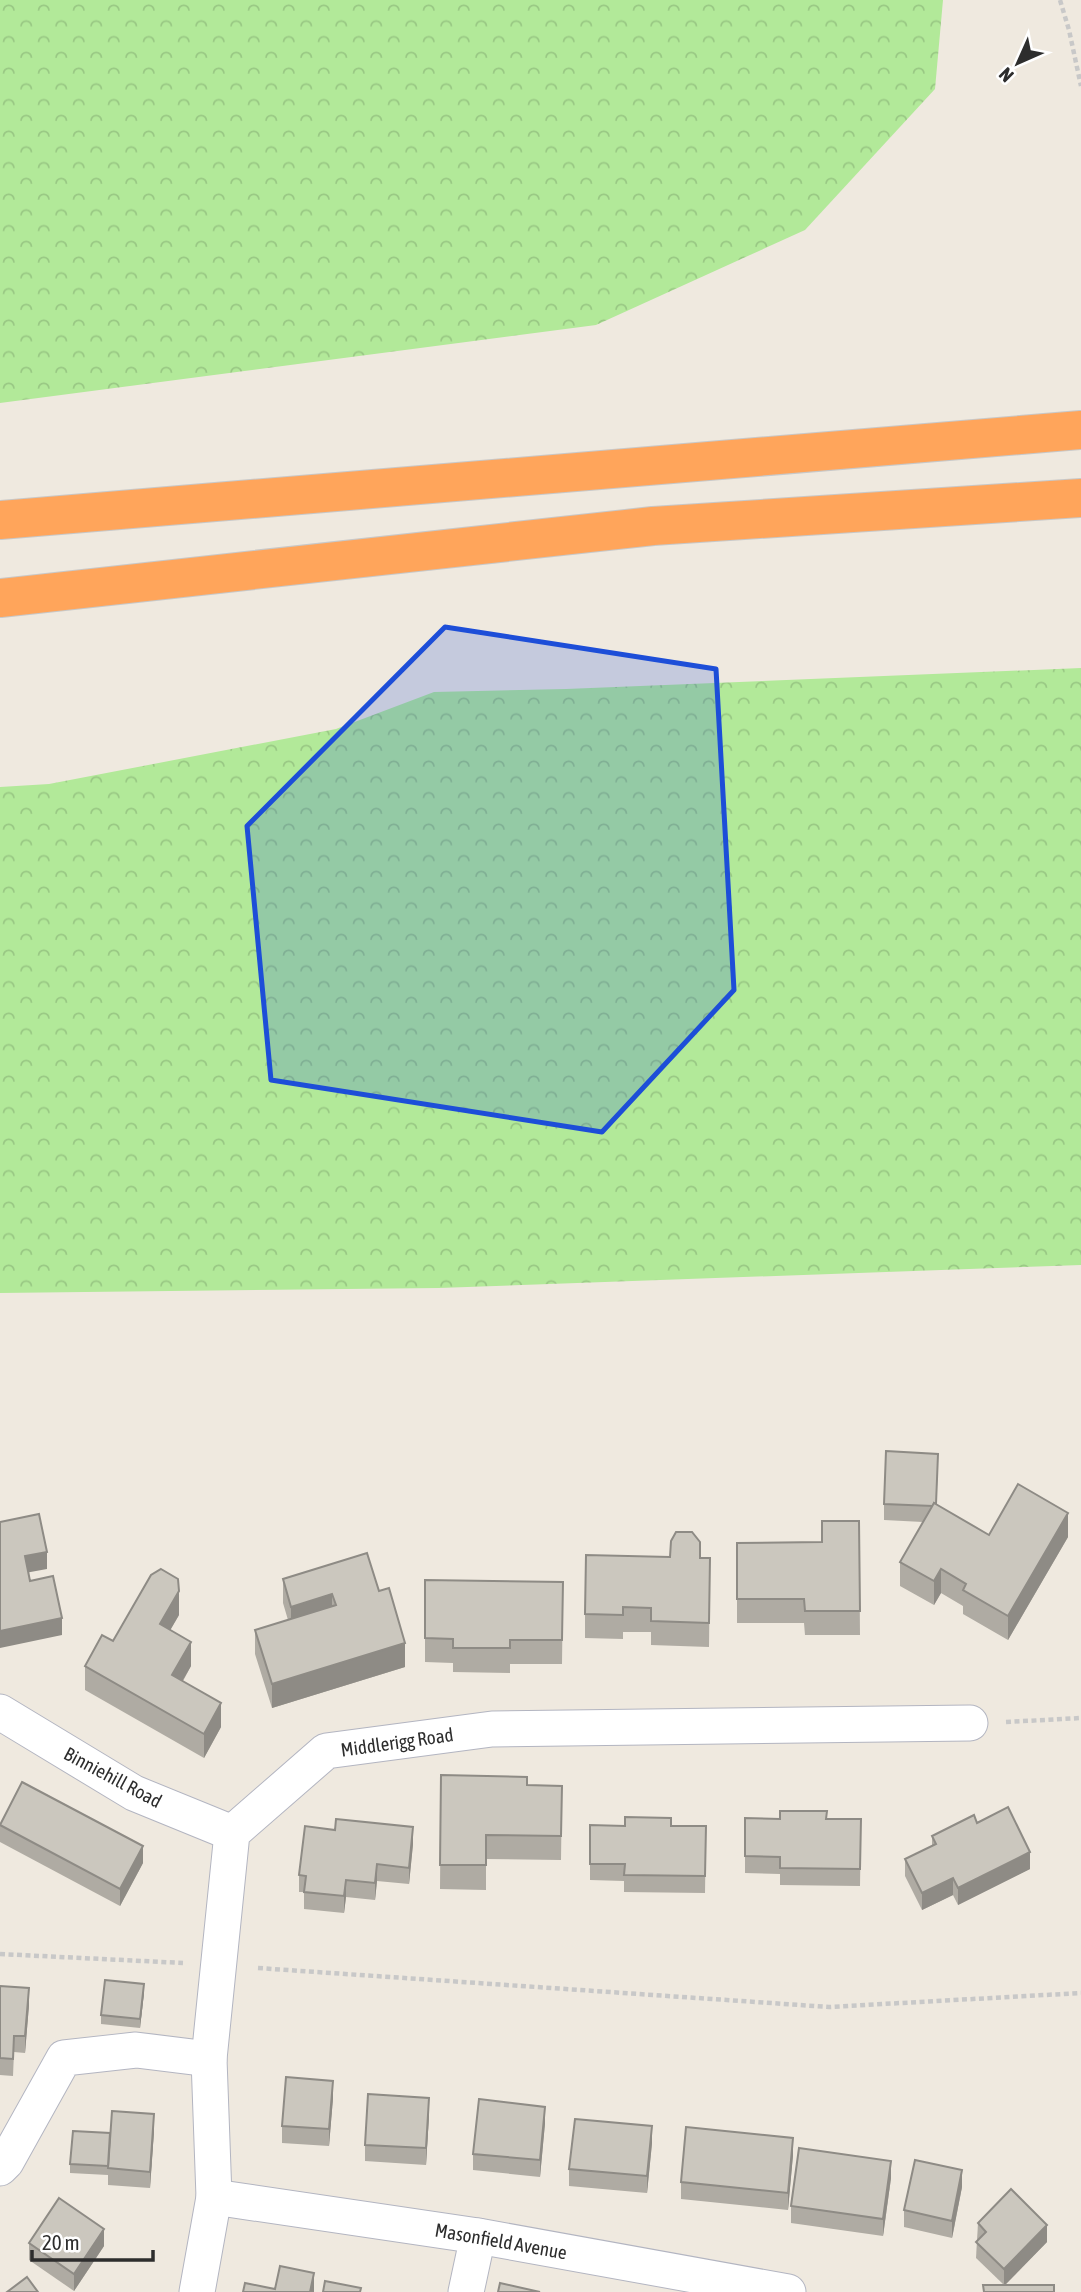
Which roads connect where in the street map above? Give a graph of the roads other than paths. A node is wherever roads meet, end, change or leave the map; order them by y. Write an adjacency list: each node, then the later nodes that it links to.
1 (1081, 430): 5 (highway)
2 (1081, 498): 4 (highway)
3 (1081, 505): 4 (highway)
4 (899, 509): 6 (highway)
5 (0, 520)
6 (0, 598)
7 (0, 1712): 9 (street, Binniehill Road)
8 (970, 1723): 9 (street, Middlerigg Road)
9 (232, 1833): 10 (street)
10 (209, 2059): 11 (street); 12 (street)
11 (0, 2168)
12 (214, 2197): 13 (street, Masonfield Avenue); 14 (street)
13 (478, 2236): 15 (street); 16 (street, Masonfield Avenue)
14 (197, 2292)
15 (466, 2292)
16 (788, 2292)

